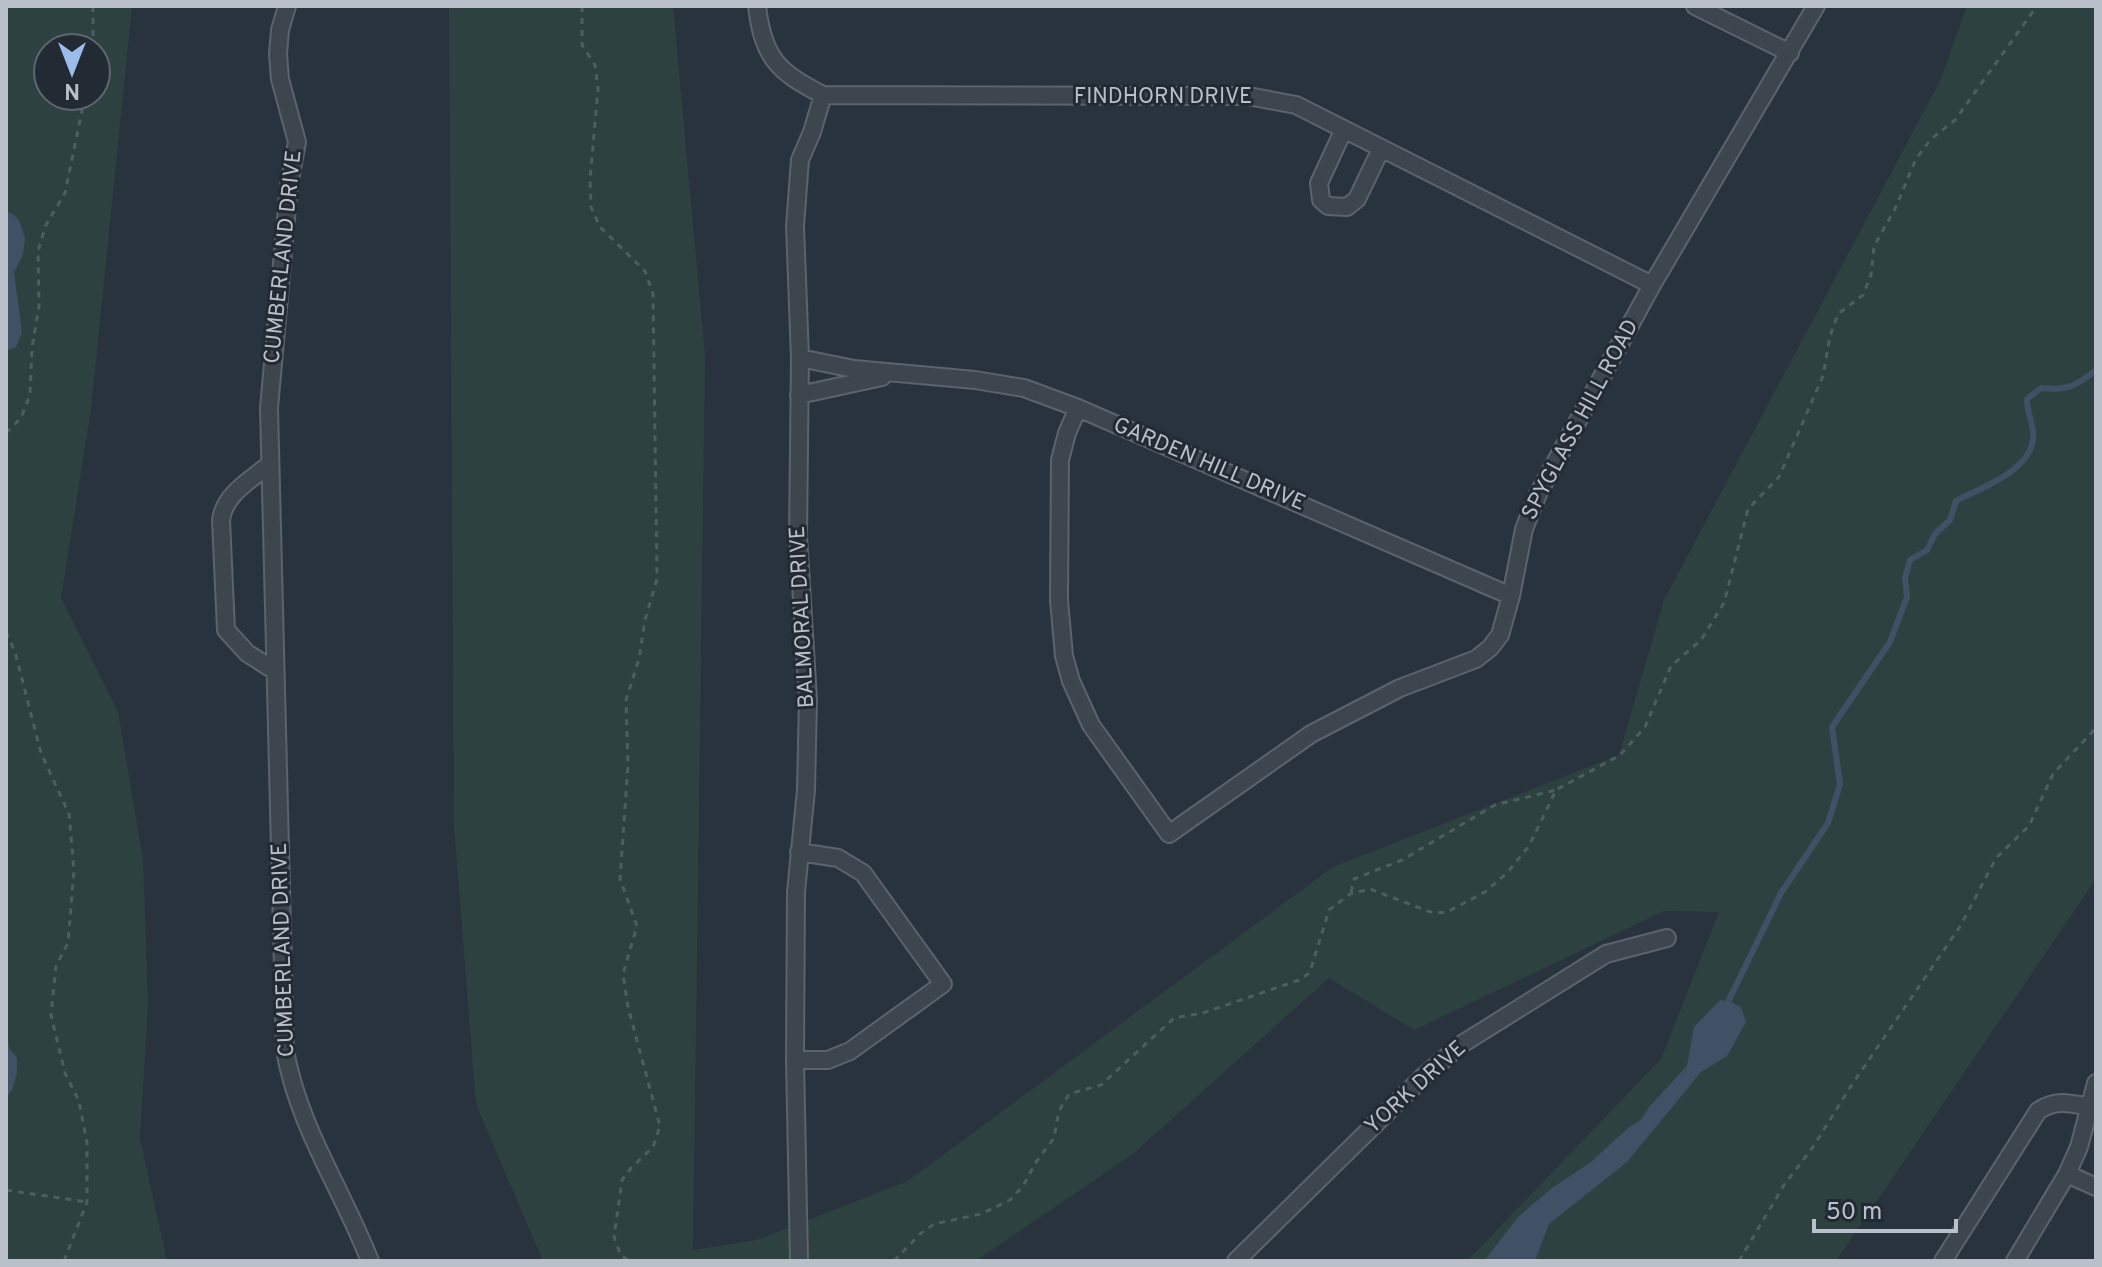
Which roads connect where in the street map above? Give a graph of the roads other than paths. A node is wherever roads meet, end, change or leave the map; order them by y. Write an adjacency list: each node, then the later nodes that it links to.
1 (287, 6): 14 (street, CUMBERLAND DRIVE)
2 (757, 6): 6 (street)
3 (1695, 6): 5 (street)
4 (1816, 6): 5 (street, SPYGLASS HILL ROAD)
5 (1790, 53): 9 (street, SPYGLASS HILL ROAD)
6 (823, 95): 7 (street, FINDHORN DRIVE); 10 (street, BALMORAL DRIVE)
7 (1344, 129): 8 (street, FINDHORN DRIVE); 8 (street)
8 (1381, 149): 9 (street, FINDHORN DRIVE)
9 (1652, 285): 15 (street, SPYGLASS HILL ROAD)
10 (800, 358): 11 (street, GARDEN HILL DRIVE); 12 (street, BALMORAL DRIVE)
11 (896, 373): 12 (street, GARDEN HILL DRIVE); 13 (street, GARDEN HILL DRIVE)
12 (799, 395): 17 (street, BALMORAL DRIVE)
13 (1078, 408): 15 (street, GARDEN HILL DRIVE); 15 (street, SPYGLASS HILL ROAD)
14 (270, 464): 16 (street, CUMBERLAND DRIVE); 16 (street)
15 (1511, 596)
16 (275, 671): 25 (street, CUMBERLAND DRIVE)
17 (799, 852): 19 (street, BALMORAL DRIVE); 19 (street)
18 (1667, 938): 27 (street, YORK DRIVE)
19 (795, 1060): 26 (street, BALMORAL DRIVE)
20 (2096, 1083): 21 (street)
21 (2089, 1107): 22 (street); 24 (street)
22 (2067, 1174): 23 (street); 29 (street)
23 (2096, 1187)
24 (1946, 1256): 28 (street)
25 (370, 1261)
26 (799, 1261)
27 (1236, 1261)
28 (1965, 1261)
29 (2015, 1261)

